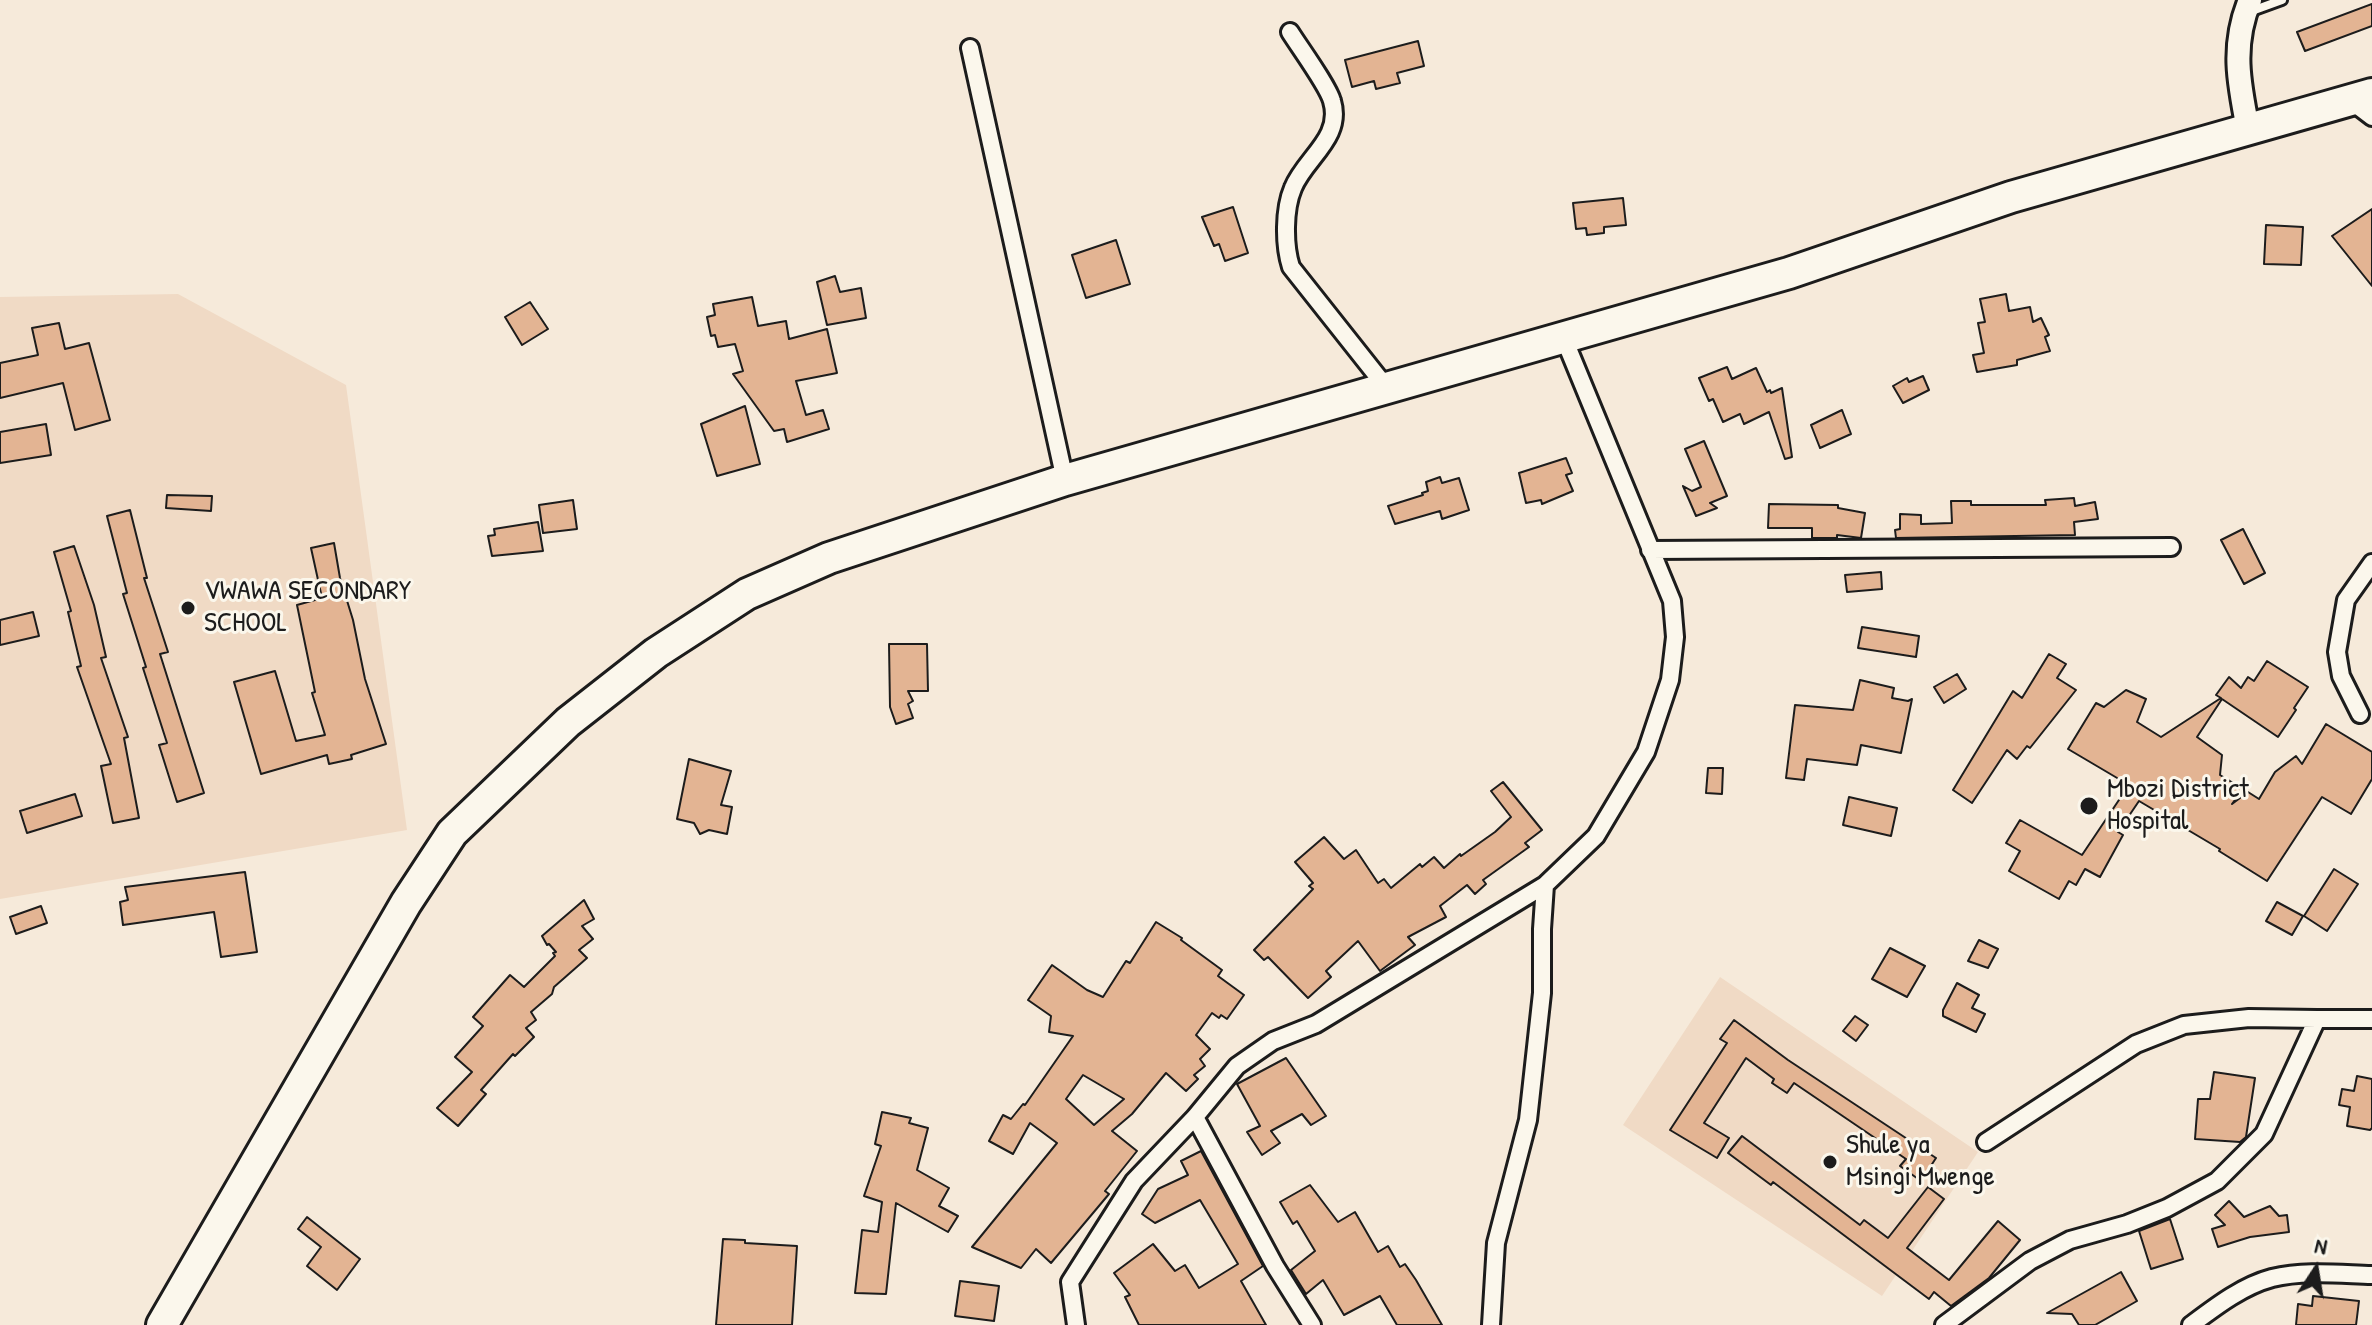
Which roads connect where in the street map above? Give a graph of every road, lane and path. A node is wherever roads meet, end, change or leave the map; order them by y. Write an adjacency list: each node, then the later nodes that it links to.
1 (2282, 0): 2 (lane)
2 (2248, 7): 6 (street)
3 (1290, 32): 8 (street)
4 (970, 48): 9 (street)
5 (2365, 104): 6 (highway)
6 (2248, 129): 7 (highway)
7 (1563, 336): 8 (highway); 11 (street)
8 (1386, 387): 9 (highway)
9 (1065, 480): 20 (highway)
10 (2171, 547): 11 (street)
11 (1650, 550): 14 (street)
12 (2372, 563): 13 (street)
13 (2360, 714)
14 (1545, 885): 17 (street); 23 (street)
15 (2317, 1019): 16 (street); 18 (street); 24 (street)
16 (2372, 1019)
17 (1195, 1117): 21 (street); 22 (street)
18 (1986, 1142)
19 (2372, 1275): 25 (street)
20 (162, 1325)
21 (1076, 1325)
22 (1312, 1325)
23 (1491, 1325)
24 (1944, 1325)
25 (2191, 1325)

